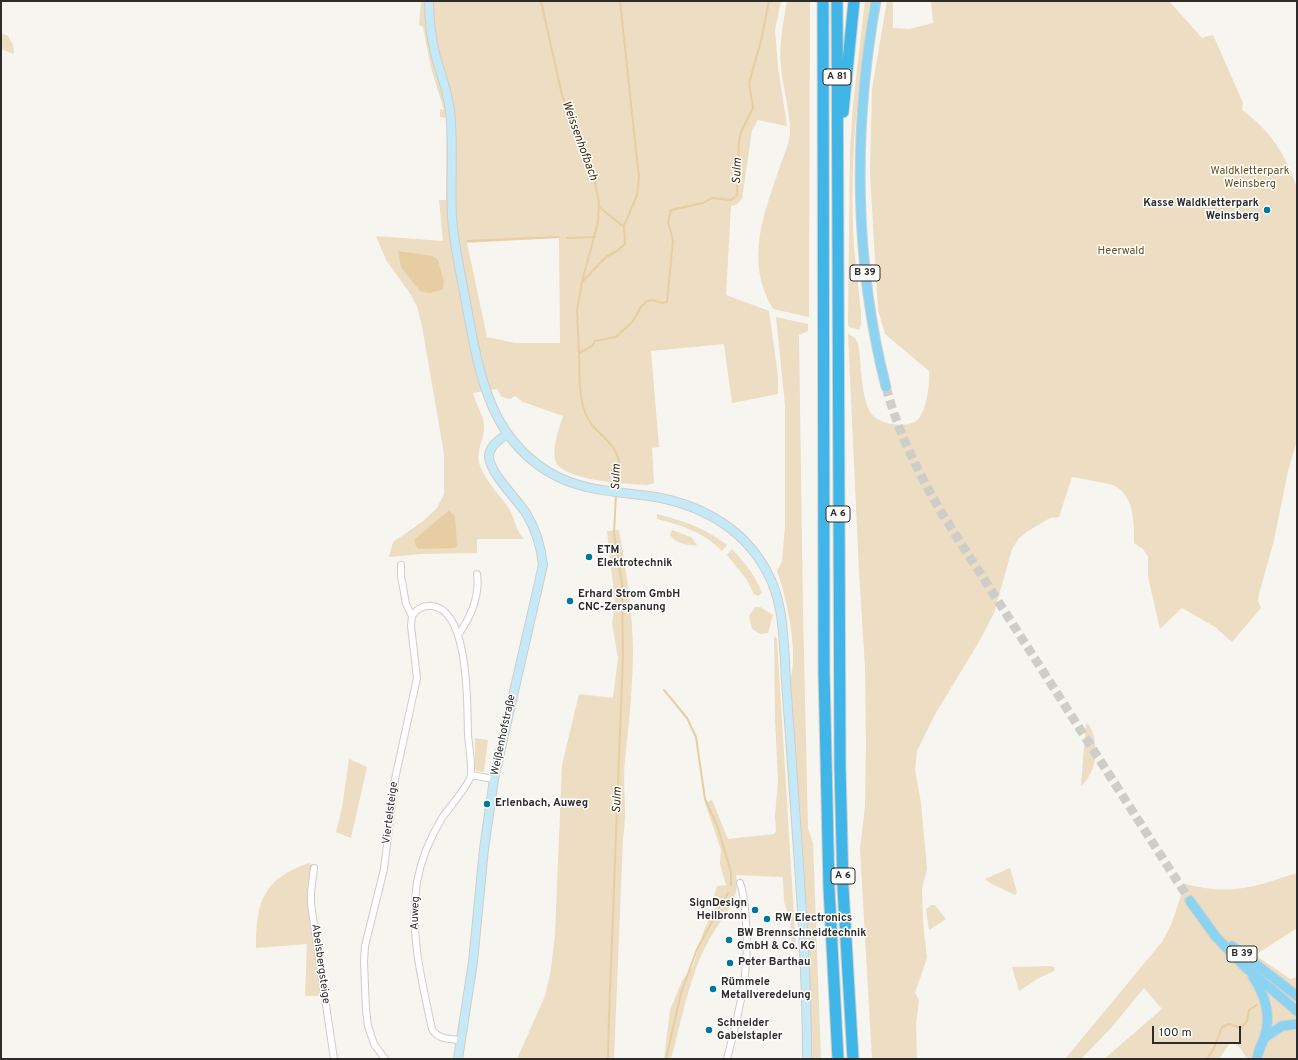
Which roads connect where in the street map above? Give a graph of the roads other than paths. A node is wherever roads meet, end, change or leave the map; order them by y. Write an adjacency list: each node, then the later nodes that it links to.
1 (429, 1): 8 (street)
2 (823, 1): 28 (highway, A 6)
3 (837, 1): 6 (highway, A 81)
4 (854, 1): 6 (highway, A 6)
5 (876, 1): 7 (main road, B 39)
6 (838, 152): 29 (highway, A 6)
7 (886, 387)
8 (507, 434): 14 (street, Weißenhofstraße); 27 (street)
9 (401, 565): 11 (street, Viertelsteige)
10 (477, 574): 12 (street)
11 (412, 616): 12 (street); 24 (street, Viertelsteige)
12 (458, 635): 13 (street)
13 (471, 775): 14 (street); 22 (street, Auweg)
14 (494, 779): 22 (street, Weißenhofstraße)
15 (314, 868): 23 (street, Abelsbergsteige)
16 (740, 883): 26 (street)
17 (1244, 965): 18 (main road, B 39); 19 (main road, B 39); 21 (main road)
18 (1297, 996)
19 (1297, 1010)
20 (1297, 1024): 21 (main road)
21 (1264, 1038): 30 (main road)
22 (461, 1040): 25 (street, Weißenhofstraße)
23 (334, 1059)
24 (385, 1059)
25 (458, 1059)
26 (726, 1059)
27 (807, 1059)
28 (838, 1059)
29 (853, 1059)
30 (1257, 1059)

